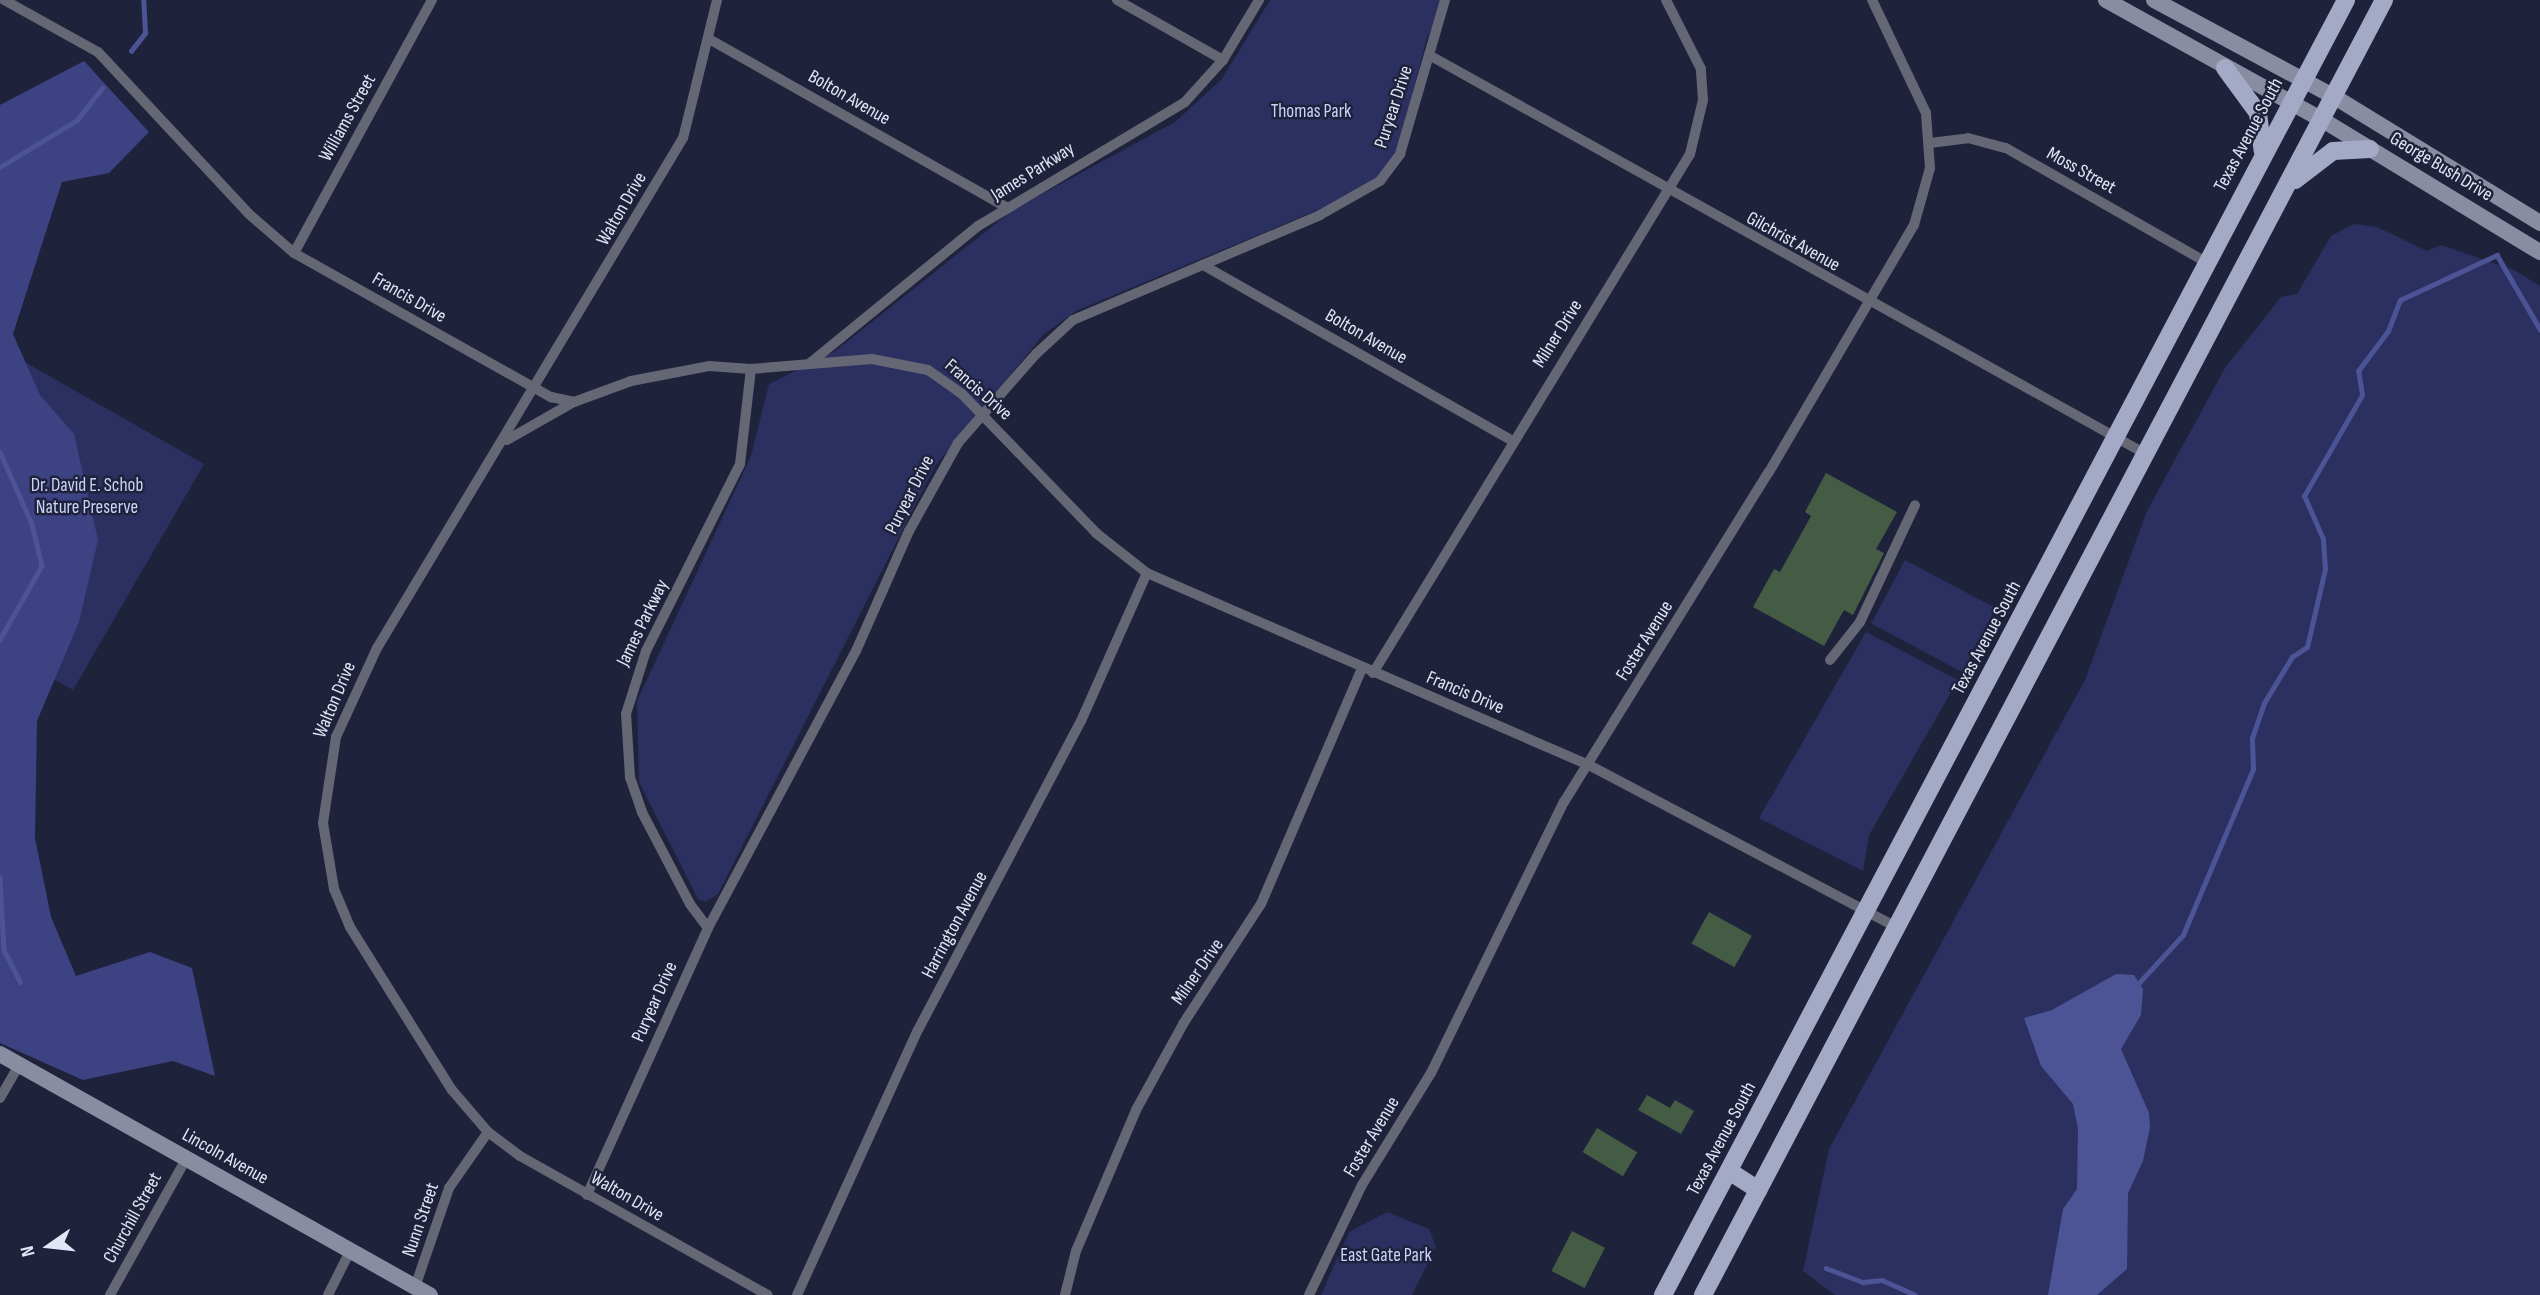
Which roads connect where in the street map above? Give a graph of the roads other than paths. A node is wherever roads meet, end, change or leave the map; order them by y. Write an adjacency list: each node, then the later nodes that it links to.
1 (4, 0): 29 (street, Francis Drive)
2 (432, 0): 29 (street, Williams Street)
3 (717, 0): 13 (street, Walton Drive)
4 (1117, 0): 15 (street)
5 (1259, 0): 15 (street, James Parkway)
6 (1446, 0): 14 (street, Puryear Drive)
7 (1666, 0): 25 (street, Milner Drive)
8 (1872, 0): 21 (street, Foster Avenue)
9 (2106, 0): 16 (street, George Bush Drive)
10 (2154, 0): 17 (street, George Bush Drive)
11 (2346, 0): 17 (main road, Texas Avenue South)
12 (2384, 0): 18 (main road)
13 (709, 39): 26 (street, Bolton Avenue); 35 (street, Walton Drive)
14 (1429, 55): 25 (street, Gilchrist Avenue); 31 (street, Puryear Drive)
15 (1223, 60): 26 (street, James Parkway)
16 (2225, 68): 19 (street, George Bush Drive); 23 (main road)
17 (2302, 81): 18 (street, George Bush Drive); 19 (main road, Texas Avenue South)
18 (2333, 96): 20 (main road); 27 (street, George Bush Drive)
19 (2291, 104): 20 (street, George Bush Drive); 23 (main road, Texas Avenue South)
20 (2321, 119): 22 (street, George Bush Drive); 24 (main road)
21 (1930, 143): 30 (street, Moss Street); 32 (street, Foster Avenue)
22 (2370, 149): 24 (main road); 28 (street, George Bush Drive)
23 (2263, 154): 30 (main road, Texas Avenue South)
24 (2285, 190): 41 (main road)
25 (1667, 191): 32 (street, Gilchrist Avenue); 40 (street, Milner Drive)
26 (1008, 208): 33 (street, James Parkway)
27 (2540, 223)
28 (2540, 252)
29 (294, 253): 35 (street, Francis Drive)
30 (2206, 262): 38 (main road, Texas Avenue South)
31 (1203, 265): 37 (street, Puryear Drive); 40 (street, Bolton Avenue)
32 (1870, 305): 38 (street, Gilchrist Avenue); 47 (street, Foster Avenue)
33 (810, 363): 34 (street, Francis Drive); 37 (street, Francis Drive)
34 (751, 369): 36 (street, Francis Drive); 50 (street, James Parkway)
35 (536, 390): 36 (street, Francis Drive); 39 (street, Walton Drive)
36 (575, 402): 39 (street)
37 (982, 414): 43 (street, Francis Drive); 50 (street, Puryear Drive)
38 (2115, 437): 41 (street, Gilchrist Avenue); 48 (main road, Texas Avenue South)
39 (505, 441): 54 (street, Walton Drive)
40 (1513, 441): 46 (street, Milner Drive)
41 (2144, 453): 49 (main road)
42 (1915, 505): 44 (street)
43 (1147, 573): 45 (street, Francis Drive); 64 (street, Harrington Avenue)
44 (1830, 660)
45 (1362, 668): 46 (street, Francis Drive); 65 (street, Milner Drive)
46 (1373, 673): 47 (street, Francis Drive)
47 (1587, 764): 48 (street, Francis Drive); 66 (street, Foster Avenue)
48 (1868, 912): 49 (street, Francis Drive); 56 (main road, Texas Avenue South)
49 (1896, 927): 57 (main road)
50 (708, 928): 58 (street, Puryear Drive)
51 (0, 1054): 52 (street, Lincoln Avenue)
52 (19, 1065): 53 (street); 55 (street, Lincoln Avenue)
53 (0, 1098)
54 (488, 1132): 58 (street, Walton Drive); 60 (street, Nunn Street)
55 (186, 1159): 59 (street, Lincoln Avenue); 61 (street, Churchill Street)
56 (1728, 1171): 57 (main road); 67 (main road, Texas Avenue South)
57 (1758, 1189): 68 (main road)
58 (587, 1195): 63 (street, Walton Drive)
59 (349, 1251): 60 (street, Lincoln Avenue); 62 (street)
60 (422, 1291)
61 (110, 1295)
62 (328, 1295)
63 (768, 1295)
64 (797, 1295)
65 (1065, 1295)
66 (1309, 1295)
67 (1663, 1295)
68 (1703, 1295)

